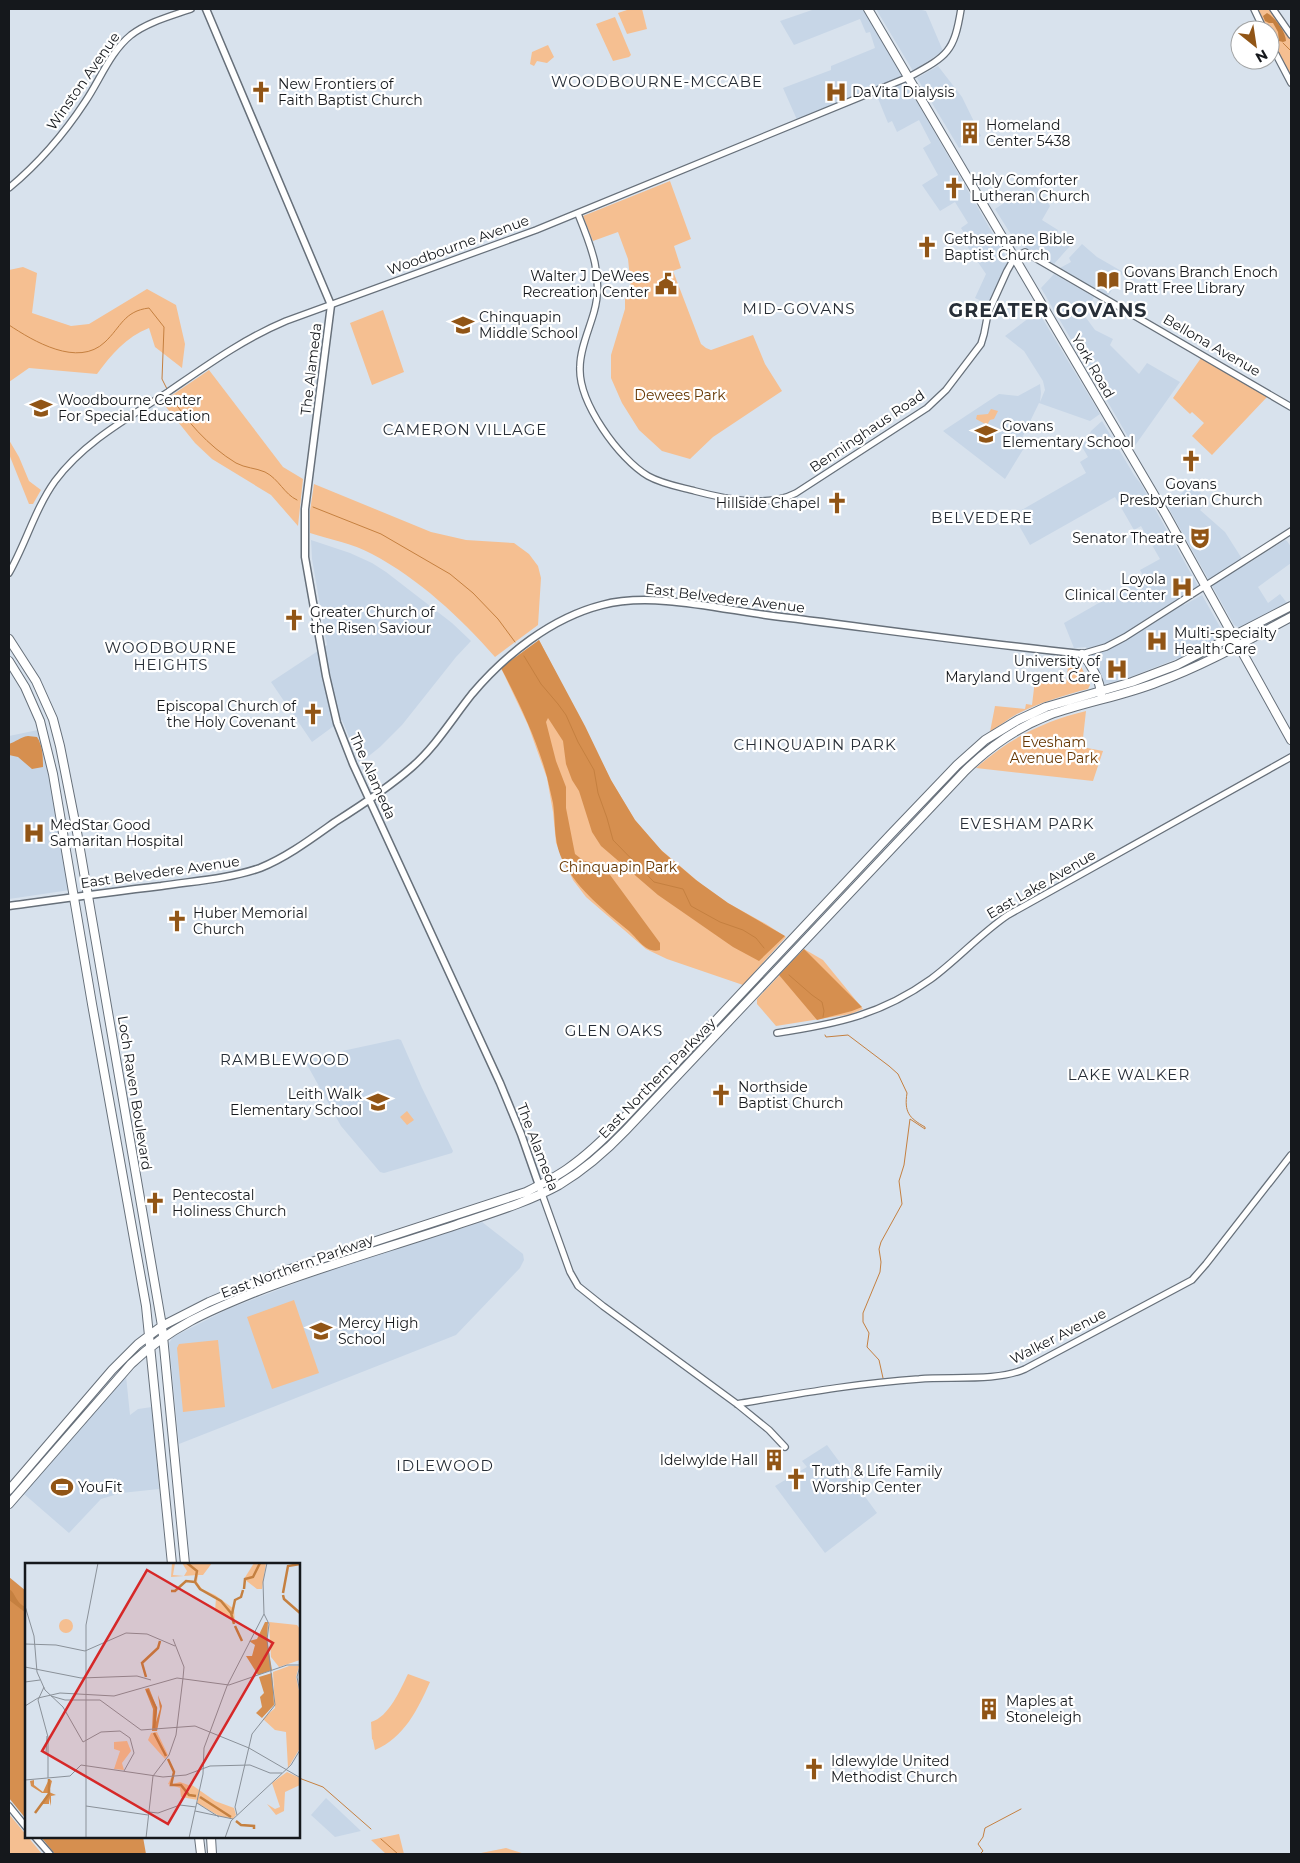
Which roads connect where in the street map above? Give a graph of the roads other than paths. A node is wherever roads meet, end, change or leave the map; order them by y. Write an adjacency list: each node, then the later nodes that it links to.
1 (191, 9): 10 (street, Winston Avenue)
2 (206, 9): 13 (main road, The Alameda)
3 (868, 9): 8 (main road, York Road)
4 (961, 9): 8 (street, Woodbourne Avenue)
5 (1273, 9): 6 (street)
6 (1291, 35)
7 (1280, 62): 9 (street)
8 (909, 77): 11 (street, Woodbourne Avenue); 12 (main road, York Road)
9 (1291, 83)
10 (9, 188)
11 (578, 214): 12 (street, Benninghaus Road); 13 (street, Woodbourne Avenue)
12 (1015, 257): 14 (street, Bellona Avenue); 17 (main road, York Road)
13 (331, 306): 16 (street, Woodbourne Avenue); 29 (main road, The Alameda)
14 (1291, 407)
15 (1291, 531): 17 (street, East Belvedere Avenue)
16 (9, 573)
17 (1206, 586): 20 (main road, York Road); 23 (street, East Belvedere Avenue)
18 (1291, 606): 20 (main road, East Northern Parkway)
19 (1291, 616): 22 (main road, East Northern Parkway)
20 (1234, 637): 22 (main road, York Road); 25 (main road, East Northern Parkway)
21 (9, 639): 30 (main road, Loch Raven Boulevard)
22 (1238, 645): 26 (main road, East Northern Parkway); 27 (main road, York Road)
23 (1082, 654): 25 (main road); 29 (main road, East Belvedere Avenue)
24 (9, 661): 31 (main road, Loch Raven Boulevard)
25 (1099, 691): 26 (main road); 35 (main road, East Northern Parkway)
26 (1102, 701): 36 (main road, East Northern Parkway)
27 (1291, 740)
28 (1291, 757): 33 (street, East Lake Avenue)
29 (369, 800): 30 (main road, East Belvedere Avenue); 35 (main road, The Alameda)
30 (87, 896): 31 (main road, East Belvedere Avenue); 37 (main road, Loch Raven Boulevard)
31 (74, 897): 32 (main road, East Belvedere Avenue); 38 (main road, Loch Raven Boulevard)
32 (9, 906)
33 (777, 1033)
34 (1291, 1155): 41 (street, Walker Avenue)
35 (540, 1185): 36 (main road, The Alameda); 37 (main road, East Northern Parkway)
36 (542, 1194): 39 (main road, East Northern Parkway); 41 (street, The Alameda)
37 (162, 1326): 38 (main road, East Northern Parkway); 39 (main road, Loch Raven Boulevard)
38 (150, 1335): 40 (main road, Loch Raven Boulevard); 43 (main road, East Northern Parkway)
39 (163, 1337): 40 (main road, East Northern Parkway); 46 (main road, Loch Raven Boulevard)
40 (151, 1345): 44 (main road, East Northern Parkway); 45 (main road, Loch Raven Boulevard)
41 (737, 1404): 42 (street, The Alameda)
42 (784, 1445)
43 (9, 1490)
44 (9, 1504)
45 (172, 1563)
46 (185, 1563)
47 (9, 1806): 48 (street)
48 (25, 1826)
49 (36, 1838): 53 (street)
50 (200, 1838): 51 (main road); 54 (main road)
51 (210, 1838)
52 (211, 1838): 55 (main road)
53 (50, 1854)
54 (201, 1854)
55 (212, 1854)

